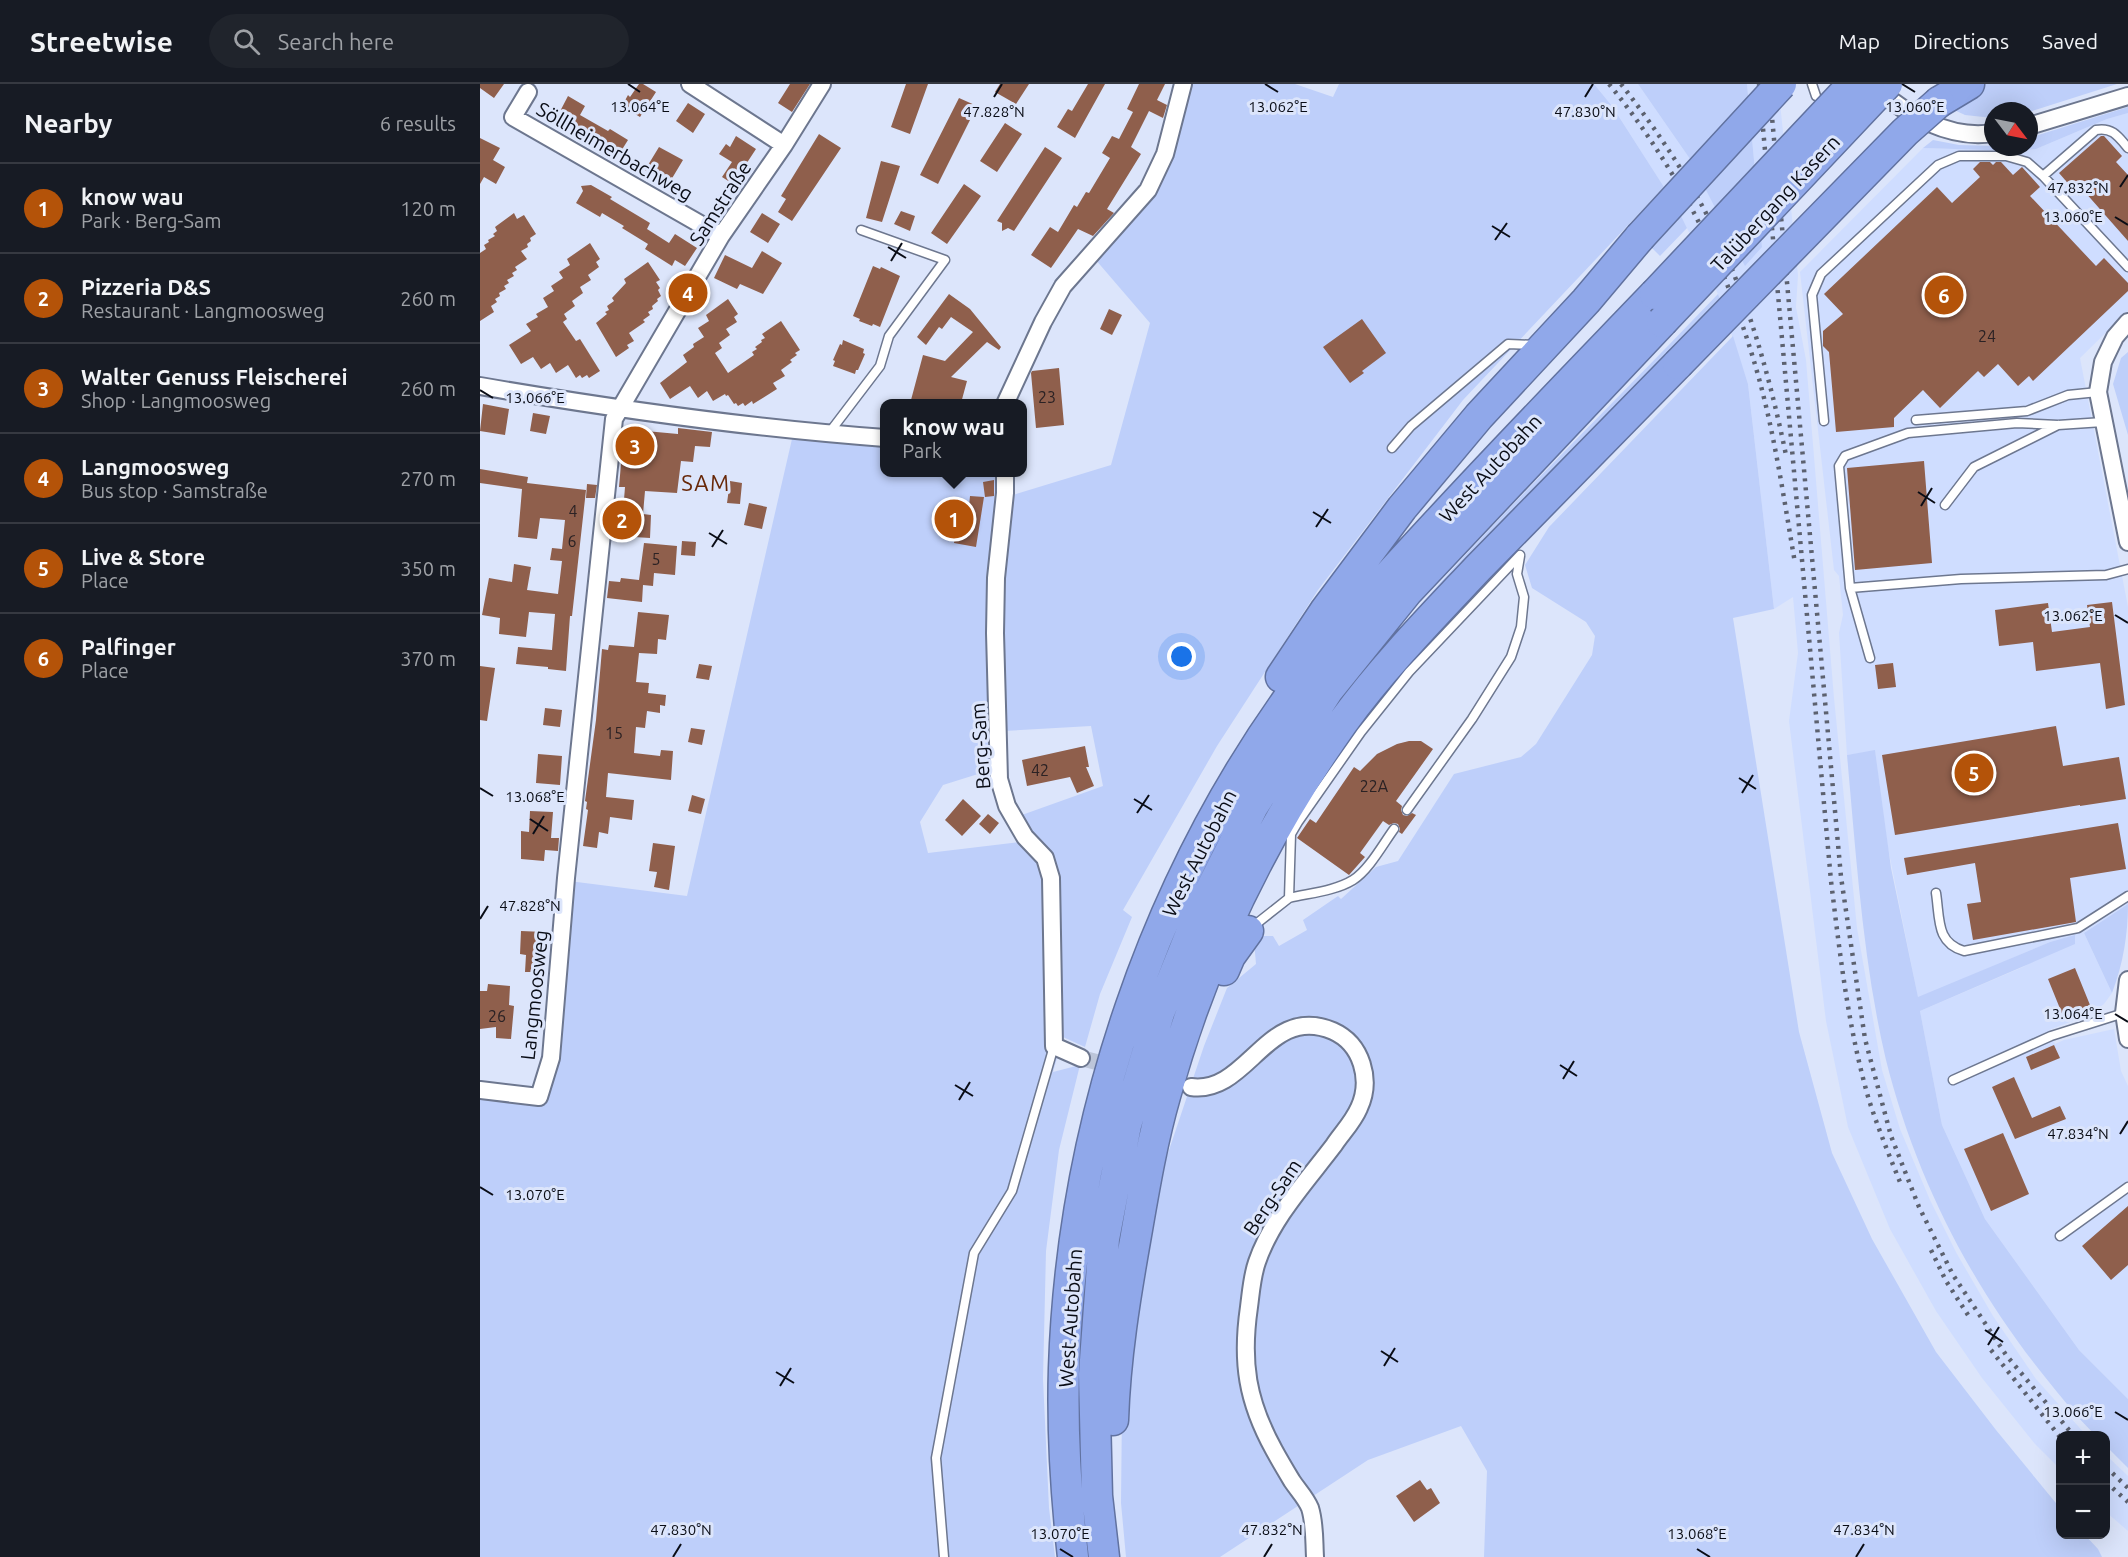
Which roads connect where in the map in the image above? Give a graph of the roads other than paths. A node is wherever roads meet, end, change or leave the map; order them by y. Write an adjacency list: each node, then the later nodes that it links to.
1 (690, 84): 16 (street)
2 (822, 84): 16 (street, Samstraße)
3 (1184, 84): 28 (street)
4 (1781, 84): 25 (highway, bridge)
5 (1812, 84): 12 (lane)
6 (1853, 84): 22 (highway, Talübergang Kasern, bridge)
7 (1873, 84): 15 (street)
8 (1887, 84): 23 (highway, Talübergang Kasern, bridge)
9 (1970, 84): 11 (highway)
10 (528, 92): 20 (street, Söllheimerbachweg)
11 (1947, 93): 37 (highway, bridge)
12 (1816, 96)
13 (2128, 96): 14 (street)
14 (2038, 123)
15 (1984, 133)
16 (784, 145): 20 (street, Samstraße)
17 (2128, 148): 18 (lane)
18 (2043, 176): 21 (lane); 31 (lane)
19 (861, 231): 34 (lane)
20 (721, 236): 29 (street, Samstraße)
21 (2128, 267)
22 (1655, 294): 45 (highway, West Autobahn)
23 (1662, 322): 62 (highway, West Autobahn)
24 (2128, 322): 27 (street)
25 (1544, 346): 36 (lane); 45 (highway)
26 (480, 386): 29 (street)
27 (2098, 392): 30 (lane); 32 (street)
28 (1007, 399)
29 (619, 410): 34 (street); 59 (street, Langmoosweg)
30 (1916, 420)
31 (1824, 421)
32 (2103, 422): 33 (lane); 40 (street)
33 (2058, 425): 39 (lane); 43 (lane)
34 (829, 434): 35 (street)
35 (880, 438)
36 (1392, 448)
37 (1577, 468): 41 (highway); 57 (highway)
38 (1005, 477): 55 (street, Berg-Sam)
39 (1945, 505)
40 (2128, 542)
41 (1520, 555): 46 (lane); 50 (lane)
42 (2128, 569): 43 (lane)
43 (1850, 588): 44 (lane)
44 (1870, 658)
45 (1244, 766): 64 (highway, West Autobahn)
46 (1407, 810)
47 (1394, 829): 50 (lane)
48 (1936, 893): 49 (lane)
49 (2128, 896)
50 (1289, 898): 51 (lane)
51 (1248, 931): 57 (highway)
52 (2128, 980): 53 (street)
53 (2124, 1013): 54 (street); 58 (lane)
54 (2128, 1039)
55 (1054, 1046): 56 (street); 63 (lane)
56 (1081, 1058)
57 (1183, 1075): 62 (highway); 66 (street, Berg-Sam)
58 (1953, 1080)
59 (480, 1090)
60 (2128, 1187): 61 (lane)
61 (2060, 1236)
62 (1097, 1496): 65 (highway, West Autobahn)
63 (945, 1557)
64 (1073, 1557)
65 (1104, 1557)
66 (1315, 1557)

